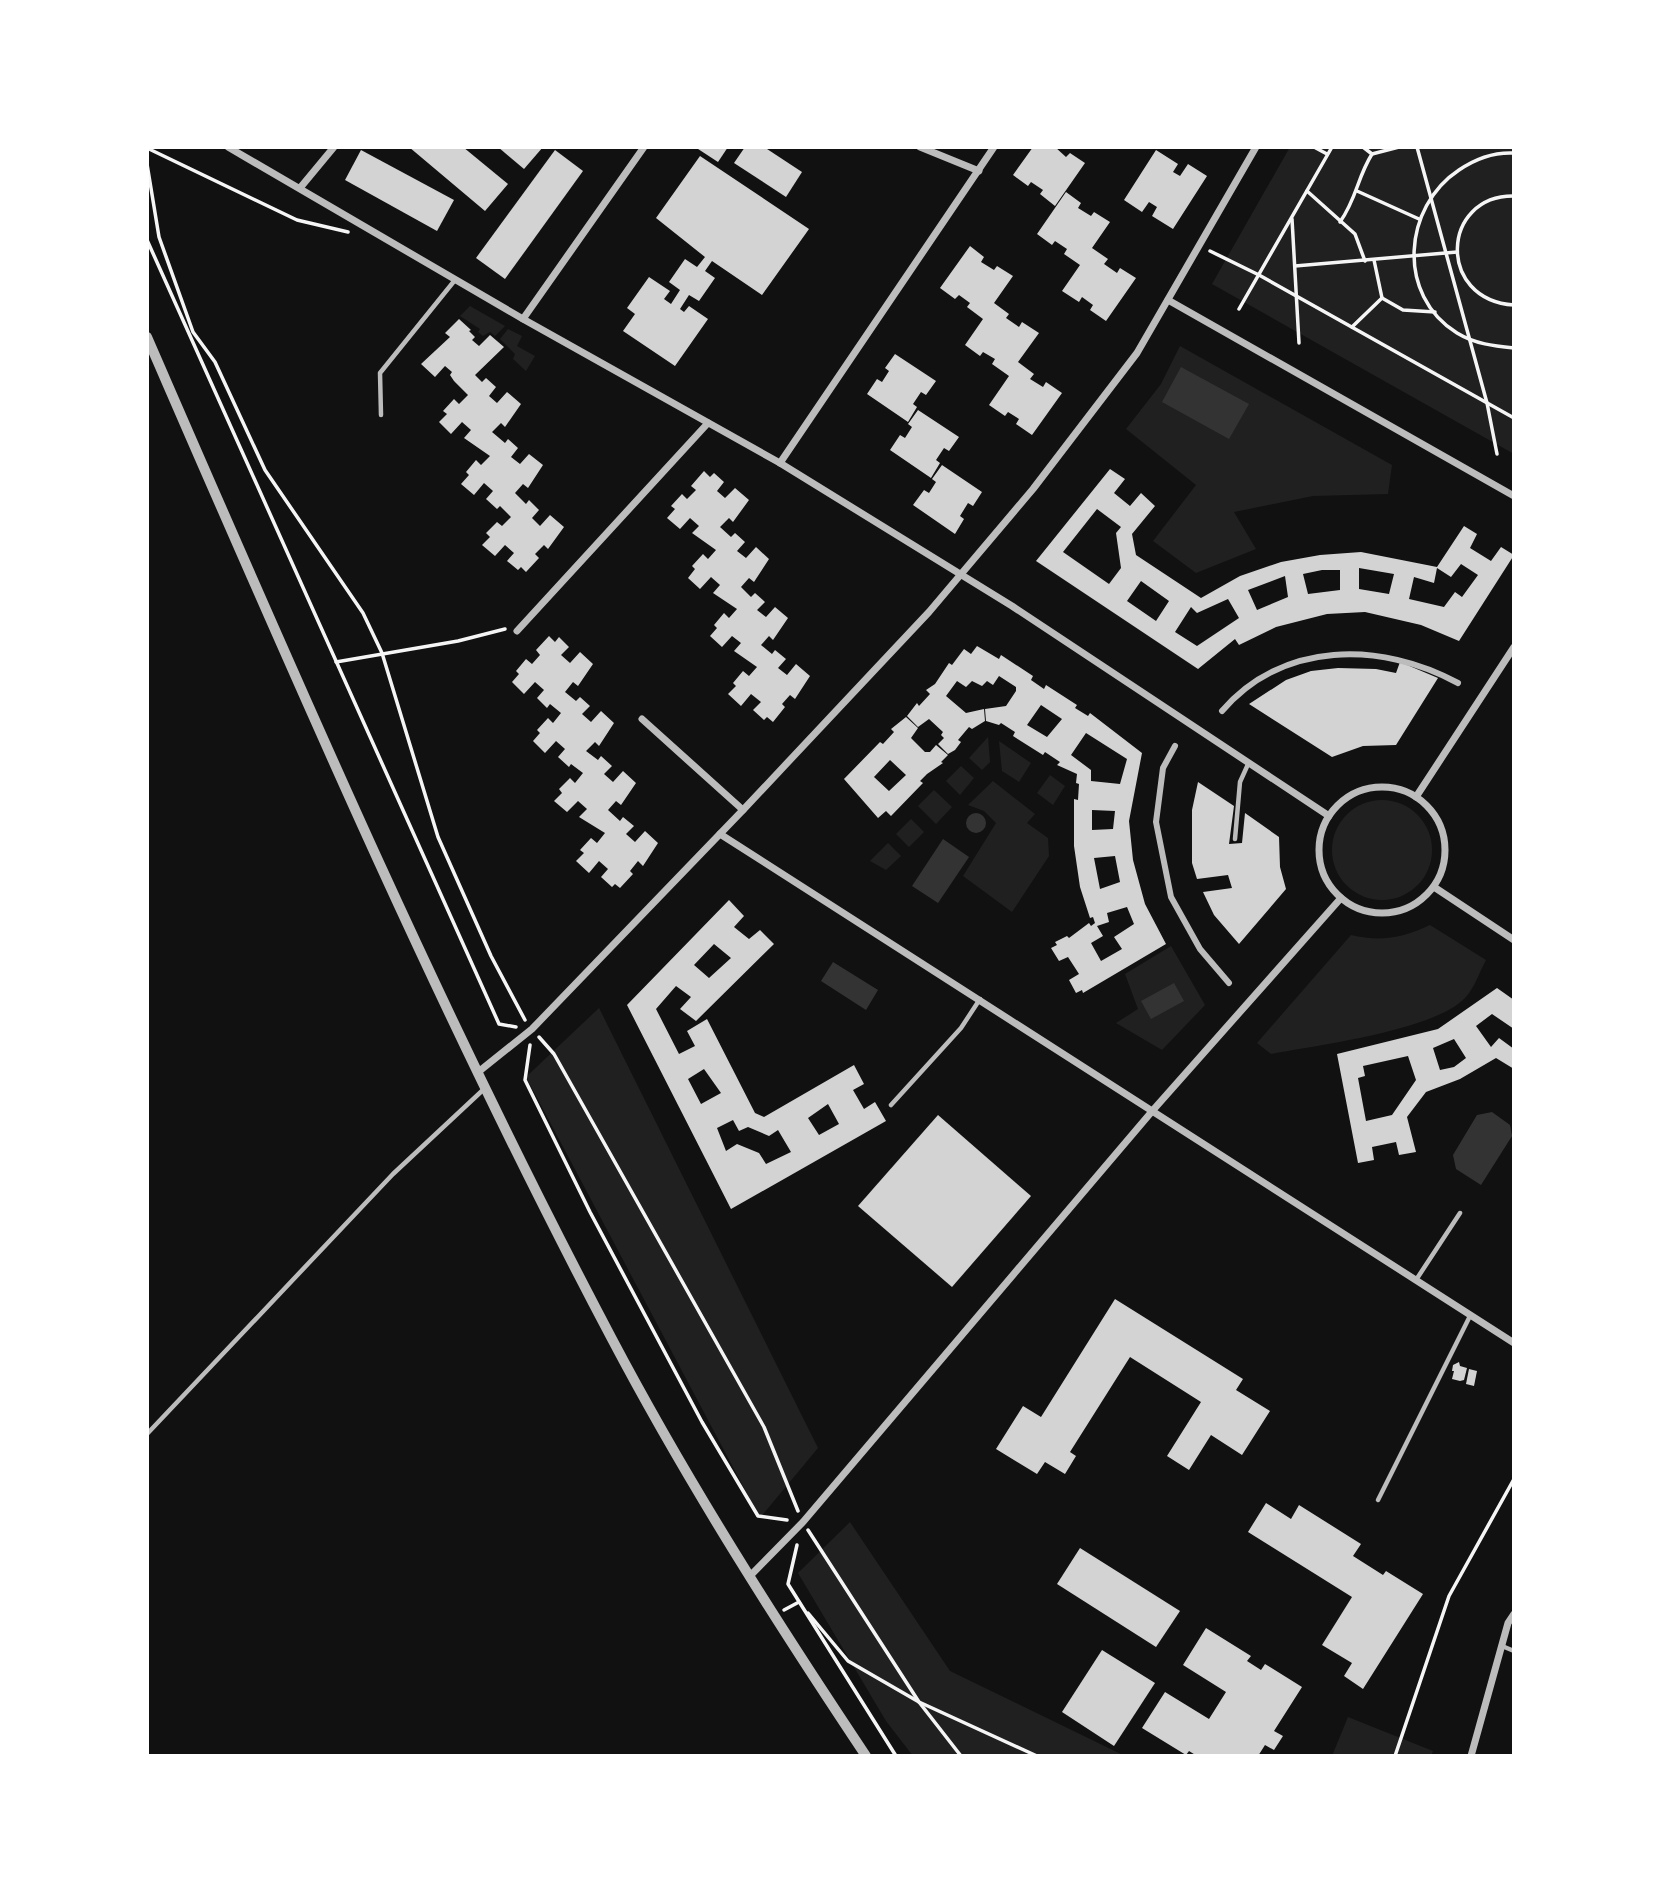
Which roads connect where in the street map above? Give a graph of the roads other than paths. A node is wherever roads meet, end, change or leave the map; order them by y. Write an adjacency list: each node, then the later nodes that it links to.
1 (229, 147): 8 (street)
2 (334, 147): 8 (street)
3 (644, 147): 11 (street)
4 (920, 147): 7 (street)
5 (994, 147): 7 (street)
6 (1256, 147): 10 (street)
7 (979, 171): 15 (street)
8 (300, 188): 9 (street)
9 (456, 279): 11 (street); 13 (lane)
10 (1168, 300): 16 (street); 17 (street)
11 (523, 319): 14 (street)
12 (147, 337): 35 (street)
13 (381, 415)
14 (708, 423): 15 (street); 18 (street)
15 (780, 463): 17 (street)
16 (1514, 496)
17 (961, 574): 24 (street); 26 (street)
18 (517, 631)
19 (1514, 647): 25 (street)
20 (1458, 683): 21 (street)
21 (1222, 711)
22 (642, 719): 26 (street)
23 (1175, 746): 33 (street)
24 (1249, 761): 27 (street); 29 (lane)
25 (1416, 797): 27 (street); 30 (street)
26 (743, 810): 28 (street)
27 (1329, 816): 31 (street)
28 (720, 834): 34 (street); 35 (street)
29 (1235, 839)
30 (1434, 887): 31 (street); 32 (street)
31 (1341, 898): 38 (street)
32 (1514, 940)
33 (1229, 983)
34 (980, 999): 37 (lane); 38 (street)
35 (477, 1073): 36 (street)
36 (485, 1088): 43 (lane); 45 (street)
37 (891, 1105)
38 (1154, 1109): 40 (street); 45 (street)
39 (1460, 1213): 40 (lane)
40 (1416, 1280): 41 (street)
41 (1470, 1315): 42 (street); 44 (lane)
42 (1514, 1343)
43 (147, 1434)
44 (1378, 1500)
45 (748, 1578): 49 (street)
46 (1514, 1614): 47 (street)
47 (1502, 1647): 48 (lane); 50 (street)
48 (1514, 1651)
49 (866, 1756)
50 (1471, 1756)

